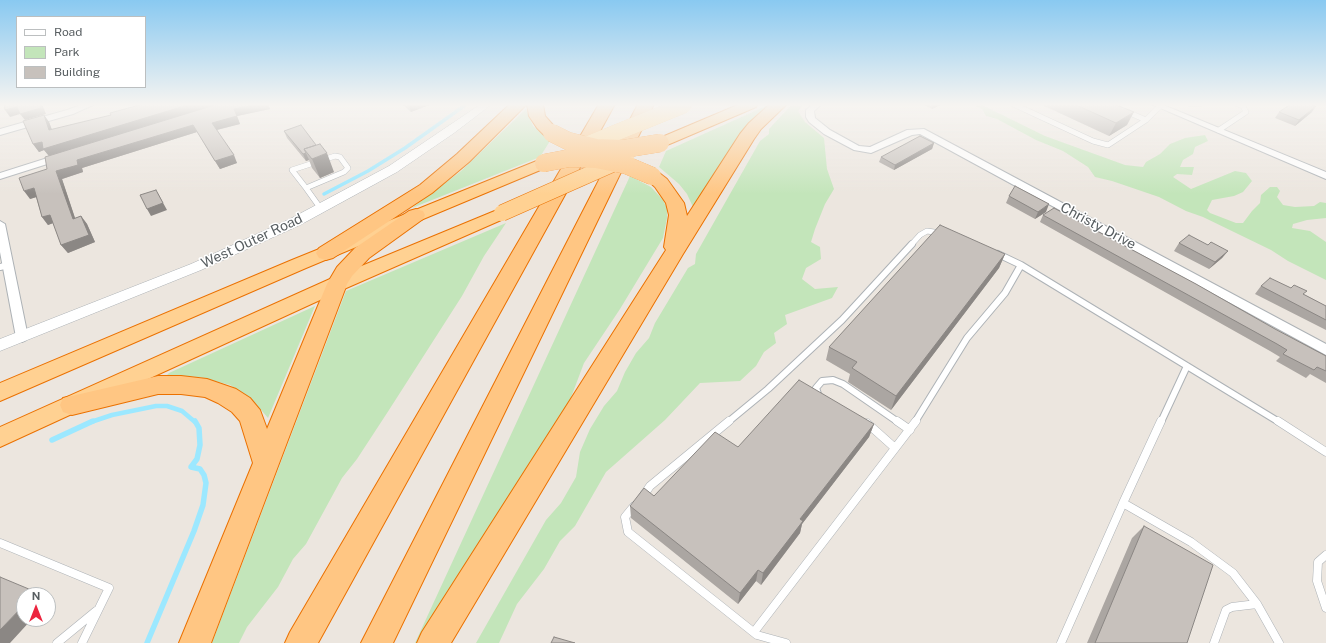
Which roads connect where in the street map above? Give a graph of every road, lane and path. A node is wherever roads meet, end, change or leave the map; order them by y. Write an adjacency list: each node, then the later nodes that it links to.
1 (446, 134): 23 (street, West Outer Road)
2 (488, 134): 28 (highway)
3 (554, 134): 16 (highway, bridge)
4 (590, 134): 56 (highway)
5 (613, 134): 16 (main road, bridge)
6 (631, 134): 57 (highway)
7 (682, 134): 15 (highway)
8 (749, 134): 29 (highway)
9 (833, 134): 10 (street, Christy Drive)
10 (906, 134)
11 (927, 134): 35 (street, Christy Drive)
12 (1078, 134): 13 (lane)
13 (1126, 134)
14 (1227, 134): 21 (street)
15 (664, 142): 16 (highway, bridge); 18 (highway, bridge)
16 (584, 146): 19 (main road, bridge)
17 (66, 155): 20 (street)
18 (616, 162): 19 (highway, bridge); 29 (highway, bridge); 32 (highway, bridge)
19 (537, 166): 24 (highway)
20 (0, 176)
21 (1326, 176)
22 (306, 188): 22 (lane); 23 (lane)
23 (321, 209): 33 (street, West Outer Road)
24 (416, 215): 28 (highway); 32 (highway)
25 (0, 224): 30 (street)
26 (947, 234): 52 (lane)
27 (994, 252): 31 (lane)
28 (326, 253): 37 (highway)
29 (673, 254): 58 (highway)
30 (3, 261): 33 (street)
31 (1021, 265): 36 (lane); 41 (lane)
32 (337, 284): 39 (highway); 45 (highway)
33 (22, 337): 34 (street, West Outer Road)
34 (0, 345)
35 (1326, 350)
36 (1187, 366): 44 (lane); 46 (lane)
37 (0, 392)
38 (824, 400): 41 (lane)
39 (72, 404): 42 (highway); 45 (highway)
40 (858, 419): 43 (lane)
41 (910, 430): 43 (lane)
42 (0, 437)
43 (895, 448): 52 (lane)
44 (1326, 452)
45 (266, 463): 55 (highway)
46 (1123, 504): 49 (lane); 60 (lane)
47 (0, 543): 51 (lane)
48 (1326, 556): 50 (lane)
49 (1257, 604): 61 (lane); 62 (lane)
50 (1326, 608)
51 (98, 610): 53 (lane); 54 (lane)
52 (754, 632): 59 (lane)
53 (57, 643)
54 (82, 643)
55 (195, 643)
56 (301, 643)
57 (377, 643)
58 (433, 643)
59 (786, 643)
60 (1062, 643)
61 (1214, 643)
62 (1279, 643)

